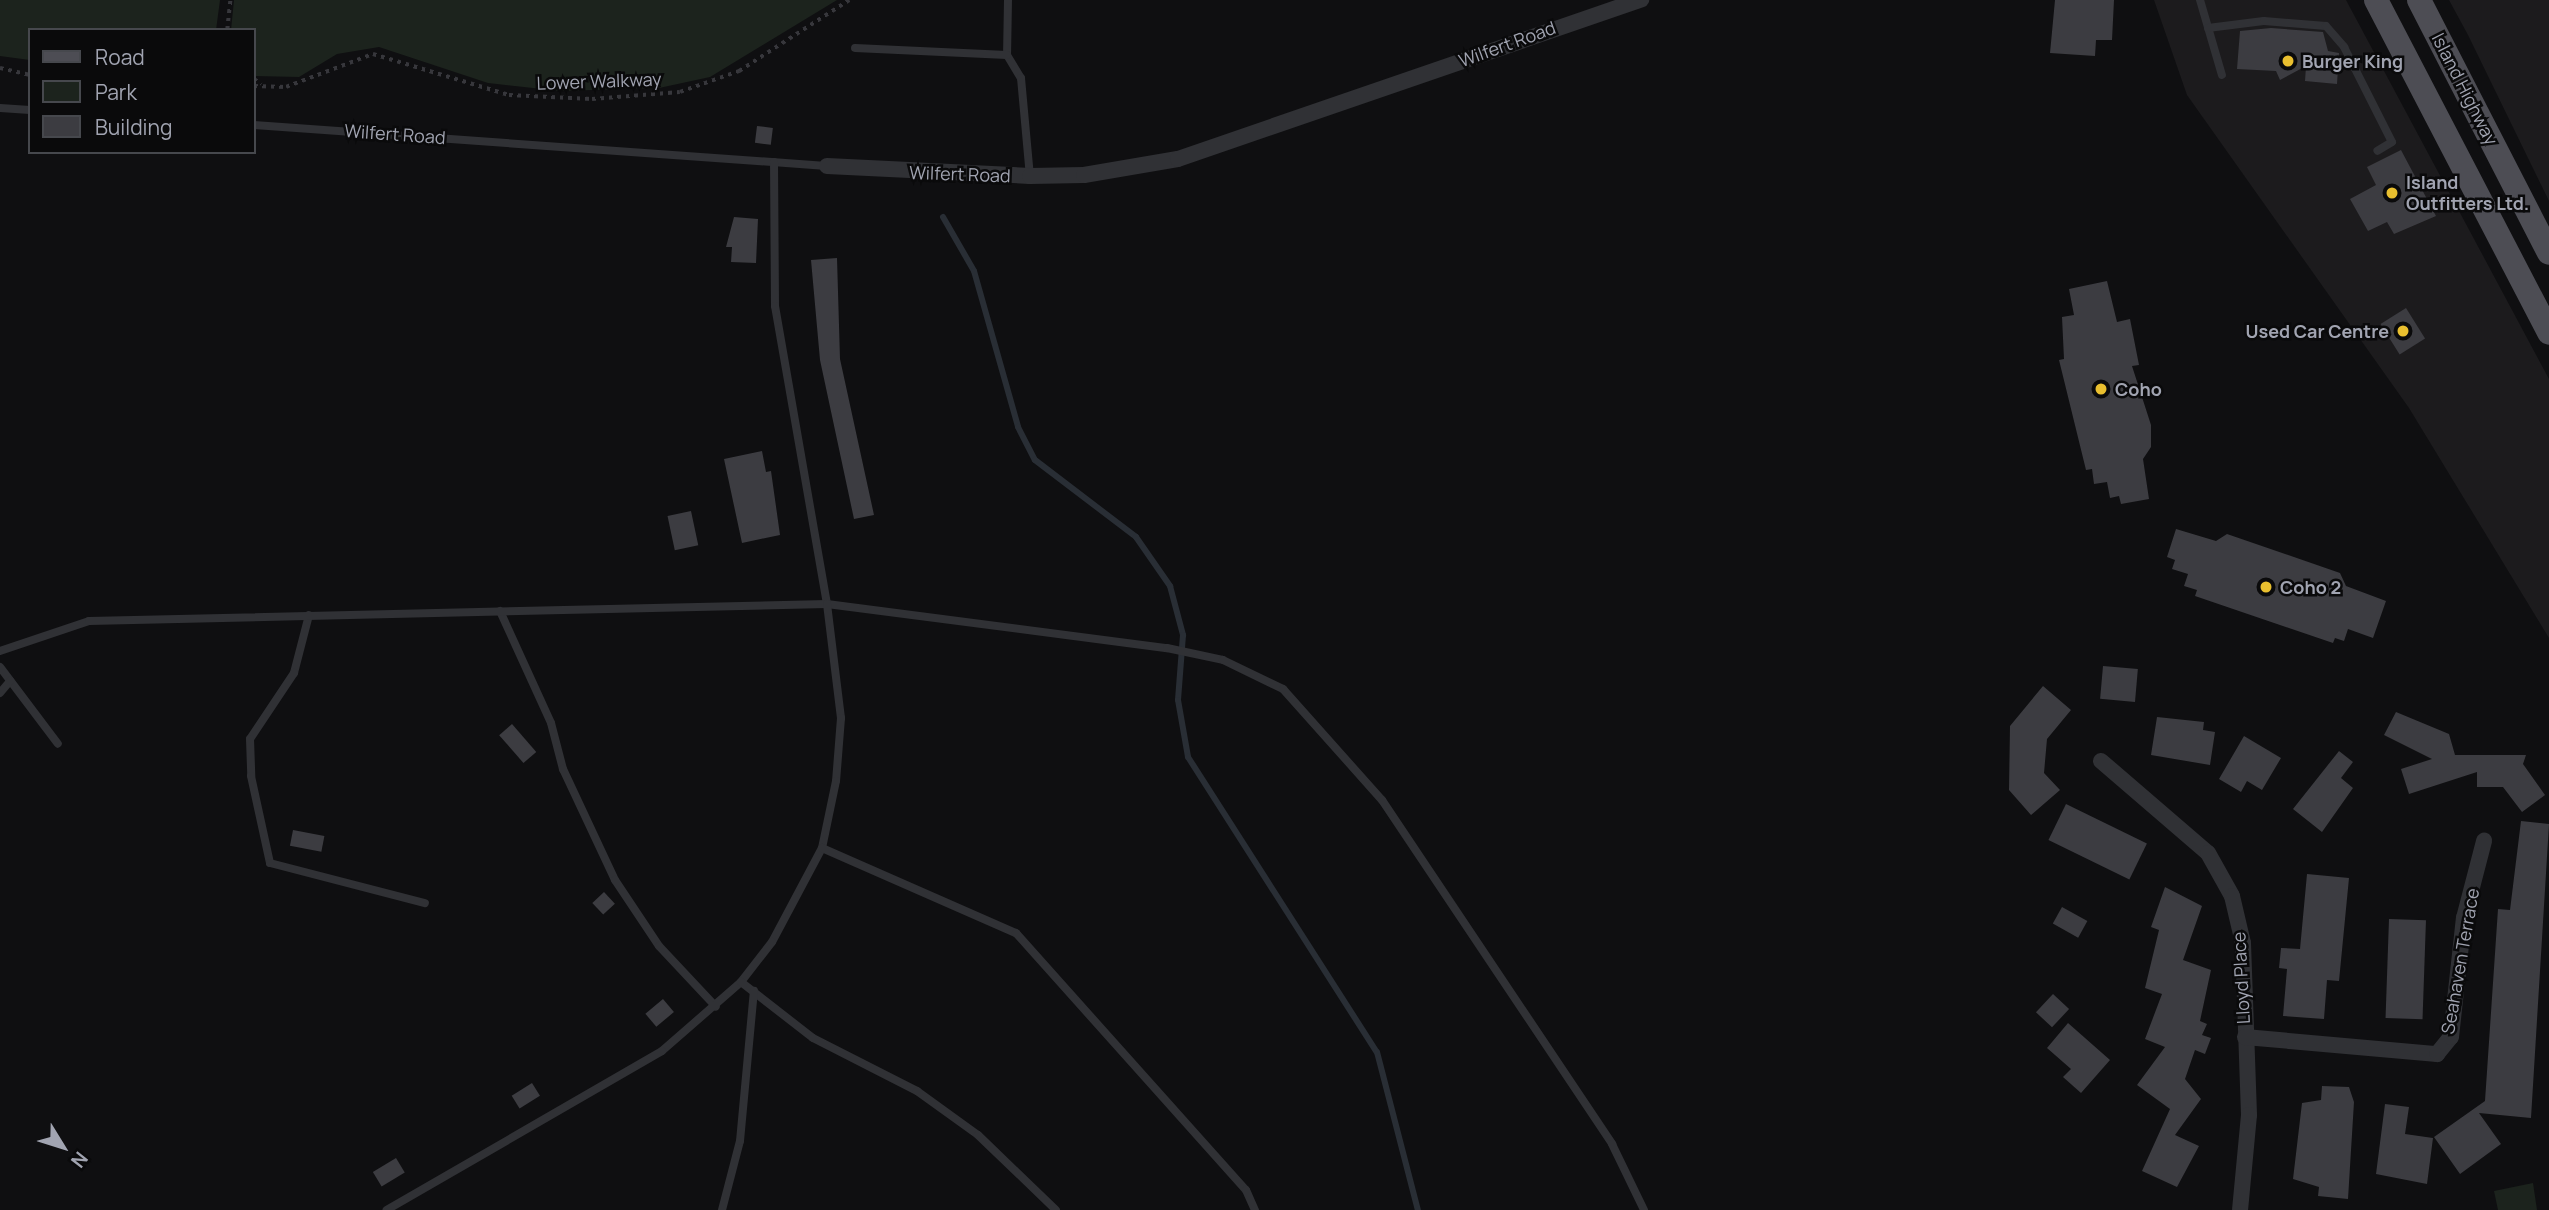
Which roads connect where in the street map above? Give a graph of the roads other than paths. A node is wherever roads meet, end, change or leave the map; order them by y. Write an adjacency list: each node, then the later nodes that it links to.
1 (1008, 0): 10 (lane)
2 (1641, 0): 18 (street, Wilfert Road)
3 (2200, 0): 7 (lane)
4 (2419, 0): 8 (main road, Island Highway)
5 (2438, 0): 8 (main road)
6 (2373, 4): 20 (main road)
7 (2208, 28): 11 (lane); 15 (lane)
8 (2442, 43): 19 (main road, Island Highway)
9 (855, 48): 10 (lane)
10 (1007, 55): 18 (lane)
11 (2222, 75)
12 (0, 108): 13 (lane)
13 (28, 110)
14 (256, 125): 16 (lane, Wilfert Road)
15 (2377, 151)
16 (774, 162): 17 (lane, Wilfert Road); 21 (lane)
17 (827, 166): 18 (street, Wilfert Road)
18 (1030, 176)
19 (2549, 253)
20 (2549, 333)
21 (827, 604): 22 (lane); 31 (lane); 41 (lane)
22 (500, 611): 23 (lane); 35 (lane)
23 (309, 615): 24 (lane); 32 (lane)
24 (0, 651)
25 (0, 667): 26 (lane)
26 (10, 681): 27 (lane); 28 (lane)
27 (0, 693)
28 (58, 744)
29 (2101, 761): 36 (street, Lloyd Place)
30 (2483, 841): 36 (street, Seahaven Terrace)
31 (822, 848): 33 (lane); 40 (lane)
32 (425, 903)
33 (741, 982): 34 (lane); 35 (lane)
34 (754, 991): 38 (lane); 39 (lane)
35 (716, 1007): 37 (lane)
36 (2245, 1037): 42 (street, Lloyd Place)
37 (387, 1210)
38 (722, 1210)
39 (1056, 1210)
40 (1255, 1210)
41 (1644, 1210)
42 (2240, 1210)

